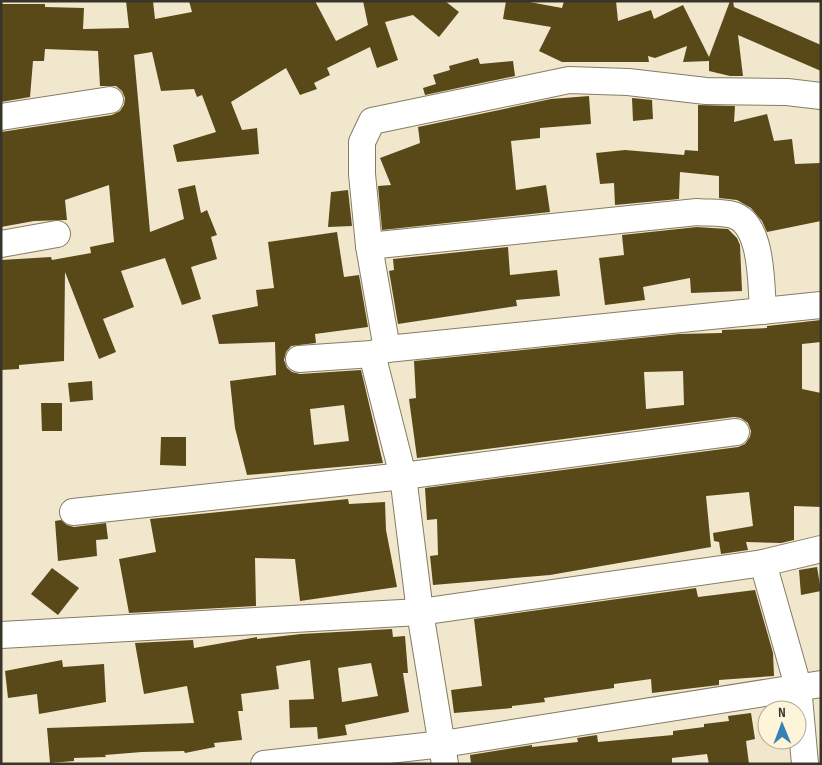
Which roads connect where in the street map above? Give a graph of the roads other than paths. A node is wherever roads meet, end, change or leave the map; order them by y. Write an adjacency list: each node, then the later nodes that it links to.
1 (821, 96): 6 (street)
2 (110, 100): 3 (street)
3 (1, 117)
4 (57, 234): 5 (street)
5 (1, 244)
6 (369, 246): 8 (street); 9 (street)
7 (821, 305): 8 (street)
8 (763, 311): 9 (street)
9 (380, 352): 10 (street); 12 (street)
10 (299, 359)
11 (736, 432): 12 (street)
12 (403, 476): 13 (street); 16 (street)
13 (73, 512)
14 (821, 549): 15 (street)
15 (763, 563): 16 (street); 18 (street)
16 (420, 612): 17 (street); 19 (street)
17 (1, 635)
18 (809, 685): 19 (street); 21 (street)
19 (444, 754): 20 (street)
20 (264, 764)
21 (805, 764)

